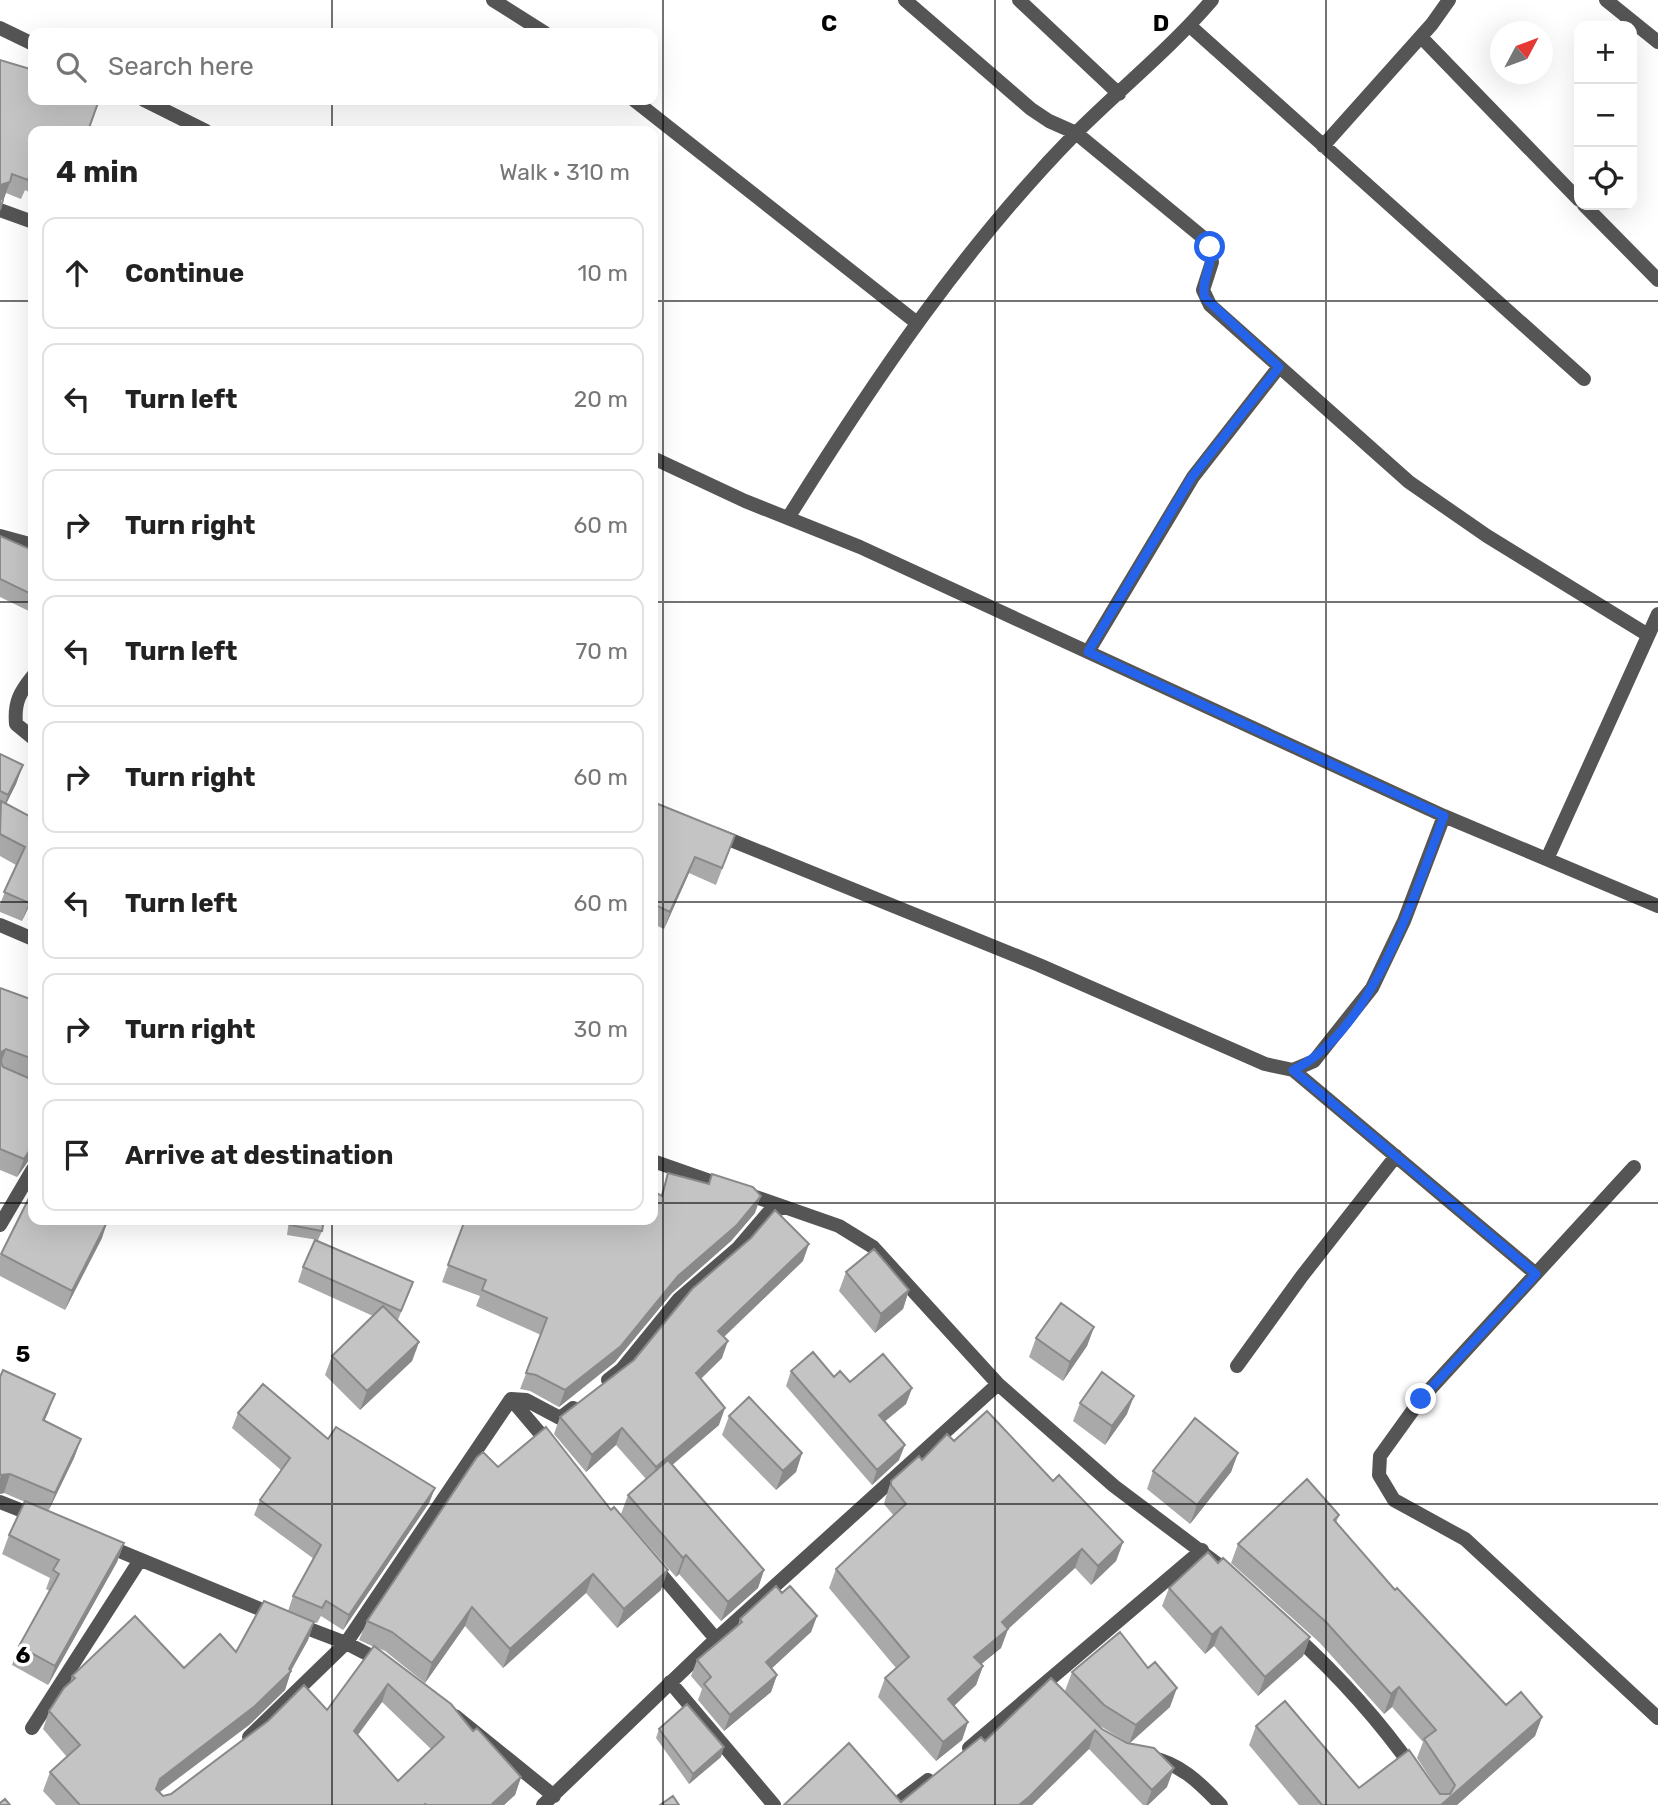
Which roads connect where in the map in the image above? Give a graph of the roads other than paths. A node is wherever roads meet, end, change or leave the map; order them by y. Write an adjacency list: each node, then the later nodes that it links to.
1 (493, 0): 9 (street)
2 (905, 0): 17 (street)
3 (1019, 0): 13 (street)
4 (1212, 0): 7 (street)
5 (1449, 0): 10 (street)
6 (1606, 0): 12 (street)
7 (1190, 26): 13 (street); 18 (street)
8 (0, 28): 11 (street)
9 (537, 28)
10 (1421, 37): 18 (street); 19 (street)
11 (28, 42)
12 (1658, 42)
13 (1119, 94): 17 (street)
14 (154, 105): 16 (street)
15 (640, 105): 24 (street)
16 (196, 126)
17 (1076, 133): 24 (street); 25 (street)
18 (1323, 146): 26 (street)
19 (1574, 195)
20 (0, 210): 22 (street)
21 (1589, 210): 23 (street)
22 (28, 220)
23 (1658, 280)
24 (917, 323): 28 (street)
25 (1279, 367): 32 (street); 33 (street)
26 (1584, 379)
27 (658, 460): 28 (street)
28 (788, 518): 33 (street)
29 (0, 536): 30 (street)
30 (28, 544)
31 (1658, 614): 32 (street)
32 (1648, 635): 40 (street)
33 (1088, 652): 38 (street)
34 (28, 682): 36 (street)
35 (0, 718): 36 (street)
36 (16, 724): 37 (street)
37 (28, 734)
38 (1444, 816): 40 (street); 44 (street)
39 (704, 829): 44 (street)
40 (1547, 859): 41 (street)
41 (1658, 906)
42 (0, 925): 43 (street)
43 (28, 937)
44 (1293, 1070): 45 (street)
45 (1396, 1156): 51 (street); 52 (street)
46 (658, 1163): 49 (street)
47 (1634, 1167): 51 (street)
48 (28, 1177): 50 (street)
49 (785, 1207): 53 (street); 54 (street)
50 (0, 1225)
51 (1536, 1274): 69 (street)
52 (1237, 1366)
53 (998, 1384): 59 (street); 64 (street)
54 (511, 1399): 55 (street); 65 (street)
55 (565, 1462)
56 (0, 1502): 57 (street)
57 (50, 1522)
58 (86, 1538): 61 (street)
59 (1202, 1550): 62 (street); 72 (street)
60 (645, 1555): 64 (street)
61 (140, 1560): 65 (street); 70 (street)
62 (1232, 1577)
63 (1281, 1622): 75 (street)
64 (716, 1639): 67 (street)
65 (346, 1643): 66 (street); 71 (street)
66 (401, 1674)
67 (670, 1682): 76 (street); 77 (street)
68 (442, 1706): 76 (street)
69 (1658, 1718)
70 (32, 1728)
71 (234, 1748)
72 (962, 1754)
73 (1134, 1754): 79 (street)
74 (942, 1770): 78 (street)
75 (1423, 1783)
76 (549, 1801)
77 (774, 1805)
78 (895, 1805)
79 (1221, 1805)

